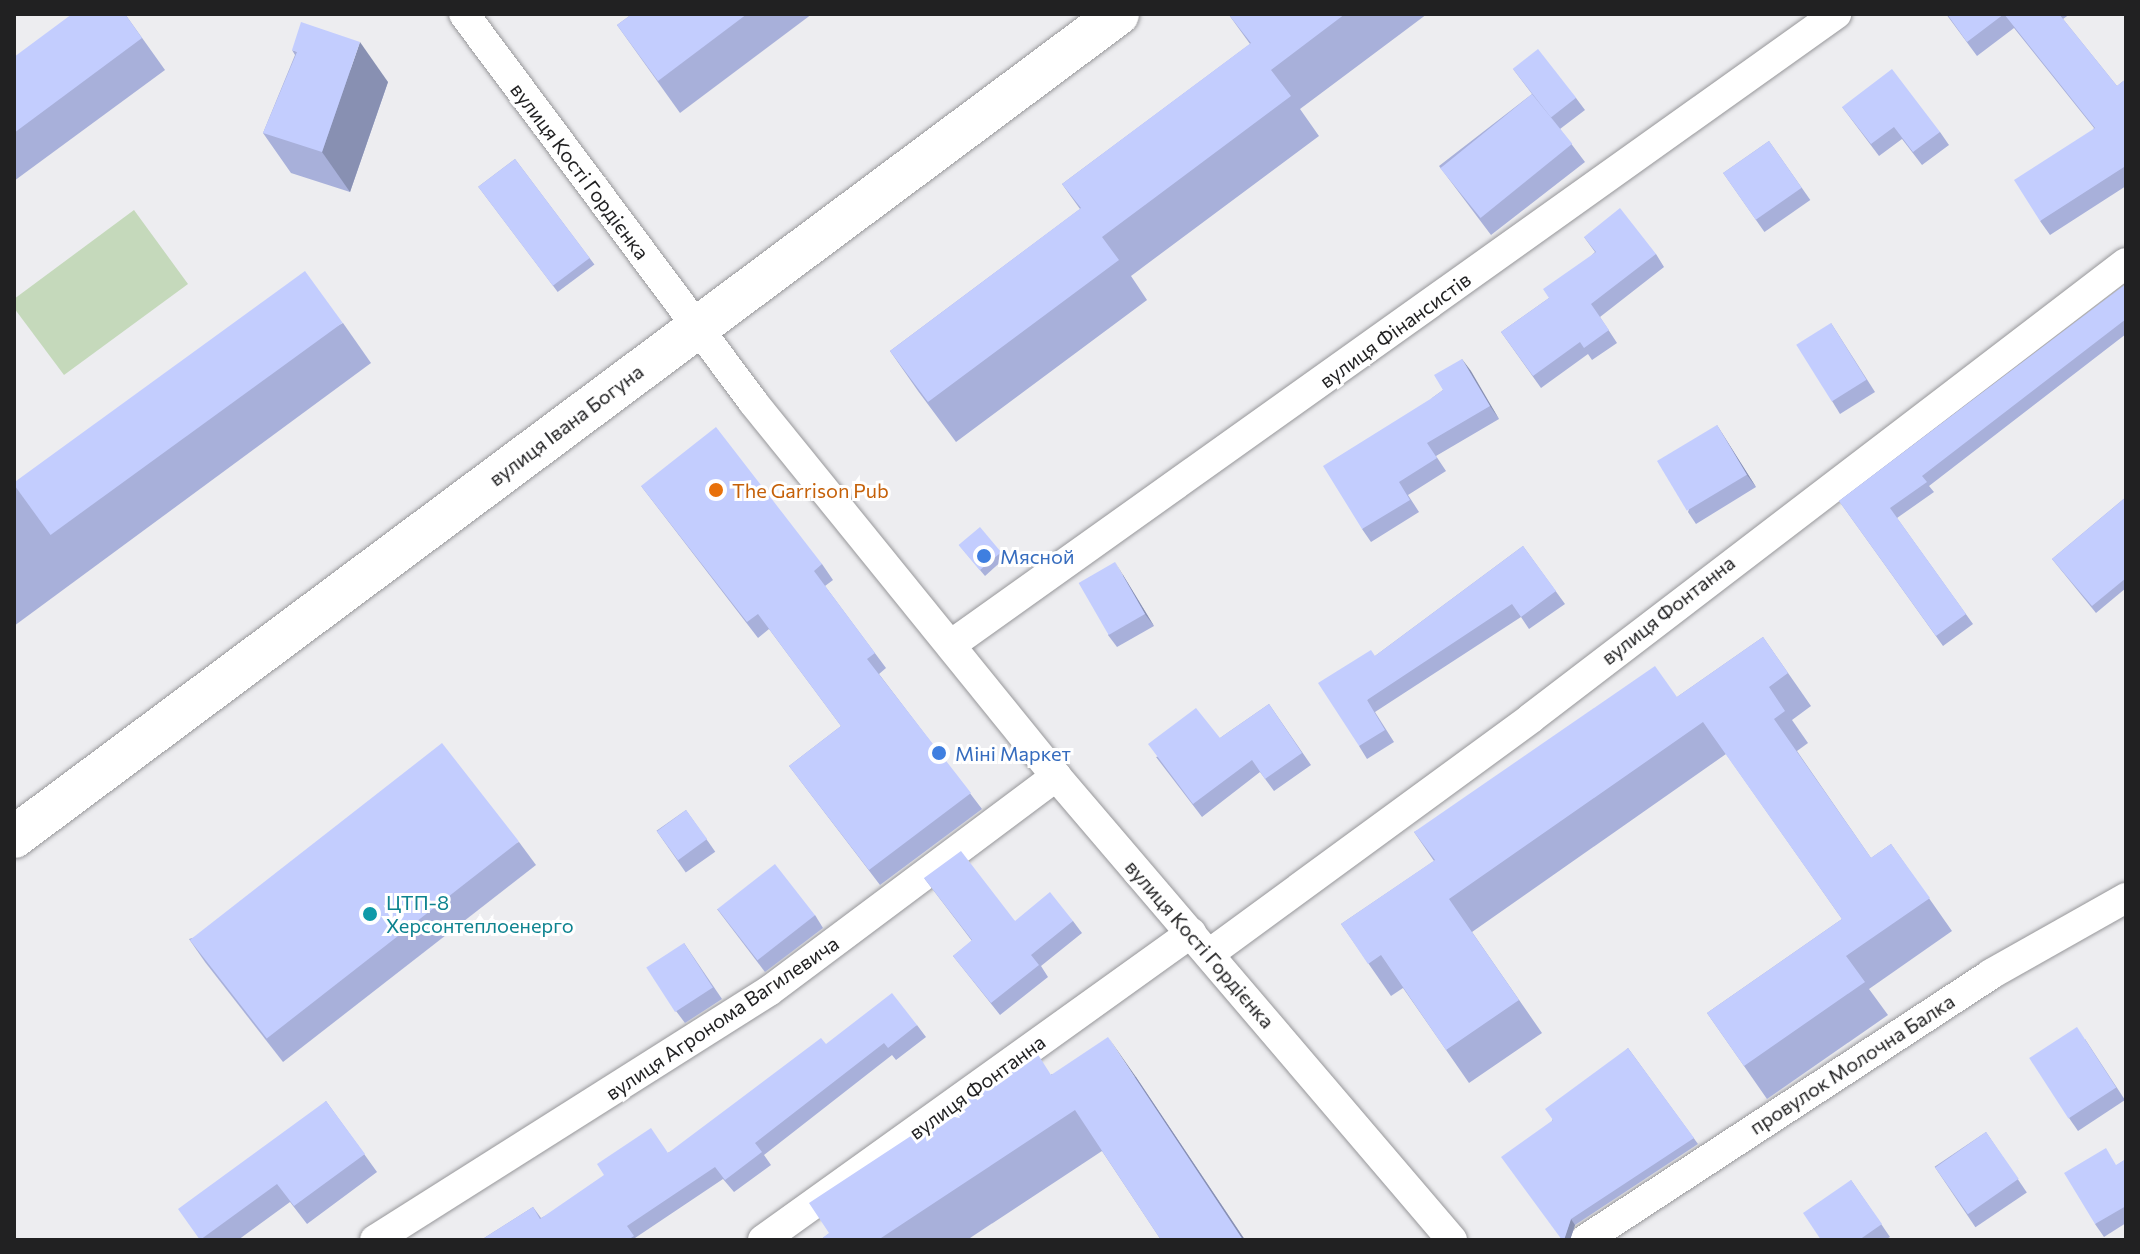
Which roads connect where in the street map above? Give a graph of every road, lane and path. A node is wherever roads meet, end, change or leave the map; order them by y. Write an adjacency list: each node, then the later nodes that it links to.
1 (464, 14): 5 (street, вулиця Кості Гордієнка)
2 (1118, 14): 5 (street, вулиця Івана Богуна)
3 (1836, 14): 6 (street, вулиця Фінансистів)
4 (2126, 263): 10 (street, вулиця Фонтанна)
5 (697, 328): 6 (street, вулиця Кості Гордієнка); 8 (street, вулиця Івана Богуна)
6 (952, 644): 7 (street, вулиця Кості Гордієнка)
7 (1056, 776): 10 (street, вулиця Кості Гордієнка); 11 (street, вулиця Агронома Вагилевича)
8 (14, 837)
9 (2126, 898): 14 (street, провулок Молочна Балка)
10 (1200, 944): 12 (street, вулиця Фонтанна); 13 (street, вулиця Кості Гордієнка)
11 (375, 1240)
12 (763, 1240)
13 (1452, 1240)
14 (1585, 1240)

